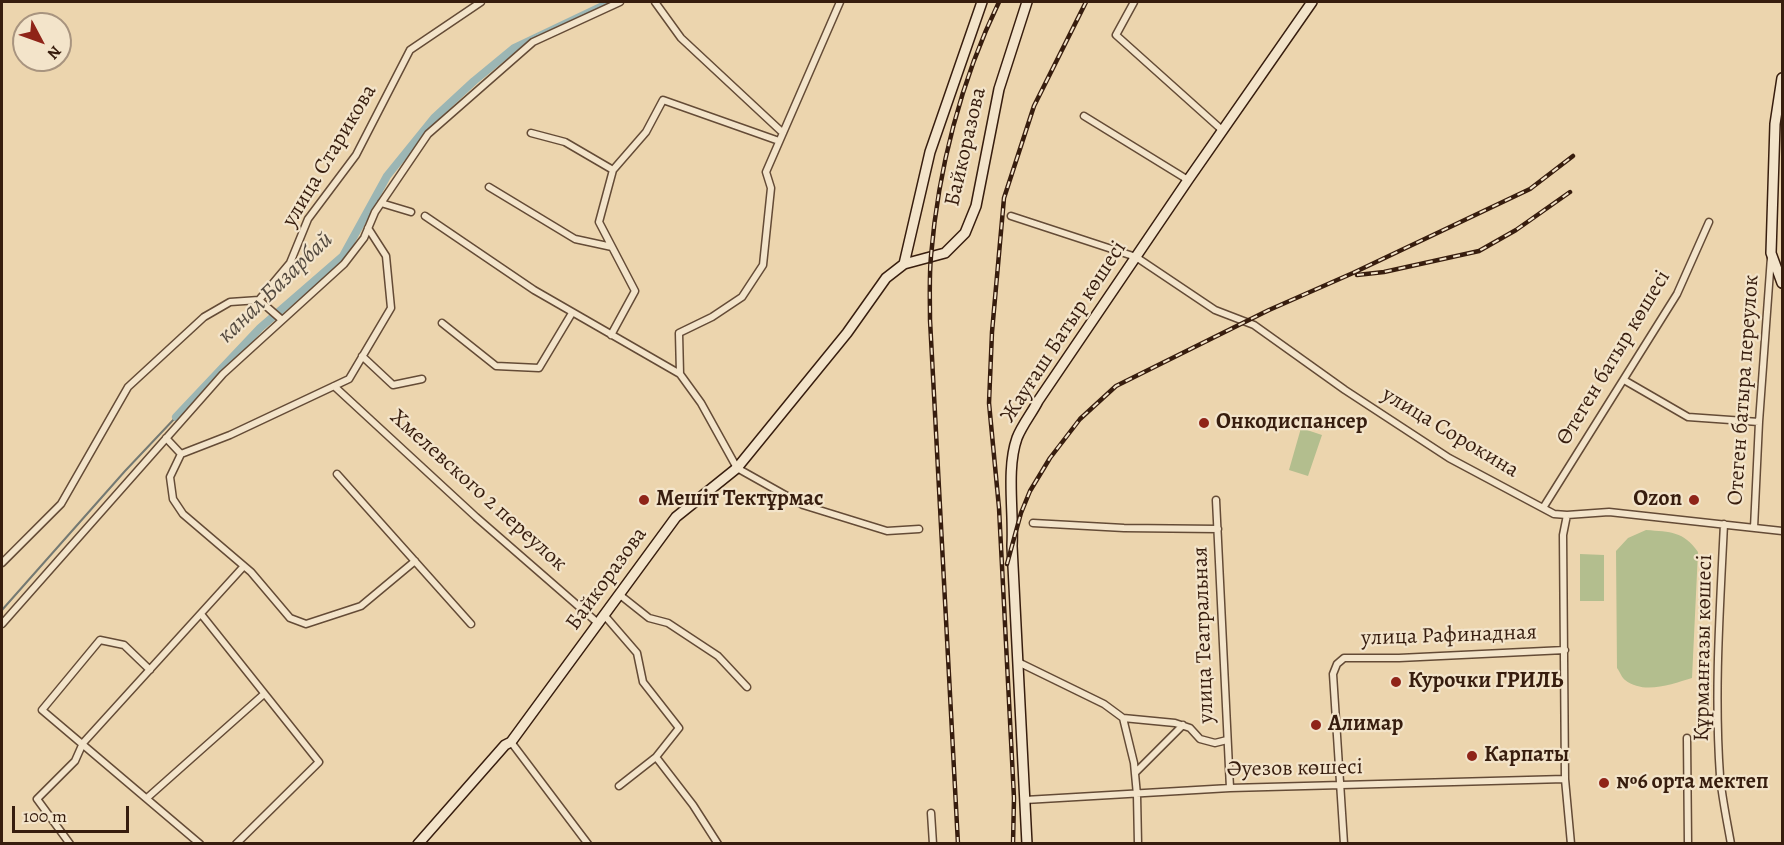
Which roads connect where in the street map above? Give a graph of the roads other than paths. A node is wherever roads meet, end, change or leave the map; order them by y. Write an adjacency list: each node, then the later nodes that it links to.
1 (482, 2): 30 (street, улица Старикова)
2 (620, 2): 18 (street)
3 (656, 2): 13 (street)
4 (840, 2): 13 (street)
5 (982, 2): 27 (street, Байкоразова)
6 (1027, 2): 27 (street, Байкоразова)
7 (1134, 2): 11 (street)
8 (1312, 2): 11 (street, Жауғаш Батыр көшесі)
9 (1782, 78): 25 (street)
10 (1084, 116): 16 (street)
11 (1222, 130): 16 (street, Жауғаш Батыр көшесі)
12 (531, 133): 15 (street)
13 (783, 134): 14 (street)
14 (779, 141): 15 (street); 36 (street)
15 (613, 170): 24 (street)
16 (1188, 180): 26 (street, Жауғаш Батыр көшесі)
17 (489, 187): 24 (street)
18 (381, 203): 19 (street); 23 (street)
19 (411, 212)
20 (425, 216): 31 (street)
21 (1011, 216): 26 (street, улица Сорокина)
22 (1709, 222): 38 (street, Өтеген батыр көшесі)
23 (368, 228): 32 (street); 35 (street)
24 (612, 248): 34 (street)
25 (1771, 254): 28 (street); 40 (street, Отеген батыра переулок)
26 (1136, 257): 46 (street, улица Сорокина); 63 (street, Жауғаш Батыр көшесі)
27 (904, 264): 43 (street, Байкоразова)
28 (1780, 273): 29 (street)
29 (1782, 283)
30 (261, 302): 32 (street); 55 (street)
31 (572, 314): 33 (street); 34 (street)
32 (282, 320): 41 (street)
33 (441, 323)
34 (611, 335): 36 (street)
35 (362, 356): 37 (street); 39 (street)
36 (680, 374): 43 (street)
37 (422, 379)
38 (1624, 380): 40 (street); 46 (street, Өтеген батыр көшесі)
39 (334, 386): 42 (street); 59 (street, Хмелевского 2 переулок)
40 (1759, 422): 50 (street, Отеген батыра переулок)
41 (165, 438): 42 (street); 60 (street)
42 (182, 454): 56 (street)
43 (737, 468): 51 (street); 57 (street, Байкоразова)
44 (338, 474): 54 (street)
45 (1216, 500): 52 (street, улица Театральная)
46 (1543, 508): 47 (street, улица Сорокина)
47 (1567, 515): 49 (street, улица Сорокина); 62 (street)
48 (1033, 523): 52 (street, улица Театральная)
49 (1724, 524): 50 (street, улица Сорокина); 95 (street, Құрманғазы көшесі)
50 (1754, 528): 53 (street, улица Сорокина)
51 (919, 529)
52 (1218, 529): 70 (street, улица Театральная)
53 (1782, 531)
54 (415, 561): 56 (street); 61 (street)
55 (2, 563)
56 (244, 566): 58 (street)
57 (620, 595): 59 (street, Байкоразова); 65 (street)
58 (201, 614): 64 (street); 66 (street)
59 (602, 620): 71 (street, Байкоразова); 73 (street, Хмелевского 2 переулок)
60 (2, 624)
61 (471, 624)
62 (1565, 650): 75 (street); 77 (street, улица Рафинадная)
63 (1018, 662): 67 (street, улица Театральная); 81 (street, Жауғаш Батыр көшесі)
64 (150, 670): 72 (street); 72 (street)
65 (747, 687)
66 (264, 694): 80 (street); 85 (street)
67 (1123, 718): 68 (street, улица Театральная); 74 (street)
68 (1183, 726): 70 (street, улица Театральная); 74 (street)
69 (1687, 738): 94 (street)
70 (1227, 740): 78 (street, улица Театральная)
71 (511, 742): 86 (street, Байкоразова); 87 (street)
72 (83, 743): 80 (street); 83 (street)
73 (656, 757): 76 (street); 88 (street)
74 (1135, 773): 79 (street)
75 (1565, 779): 77 (street, Әуезов көшесі); 93 (street)
76 (619, 786)
77 (1340, 786): 78 (street, Әуезов көшесі); 92 (street, улица Рафинадная)
78 (1230, 788): 79 (street, Әуезов көшесі)
79 (1137, 795): 81 (street, Әуезов көшесі); 91 (street)
80 (147, 798): 84 (street)
81 (1025, 800): 90 (street, Жауғаш Батыр көшесі)
82 (931, 813): 89 (street)
83 (70, 843)
84 (200, 843)
85 (236, 843)
86 (418, 843)
87 (588, 843)
88 (718, 843)
89 (933, 843)
90 (1027, 843)
91 (1137, 843)
92 (1344, 843)
93 (1571, 843)
94 (1688, 843)
95 (1731, 843)

